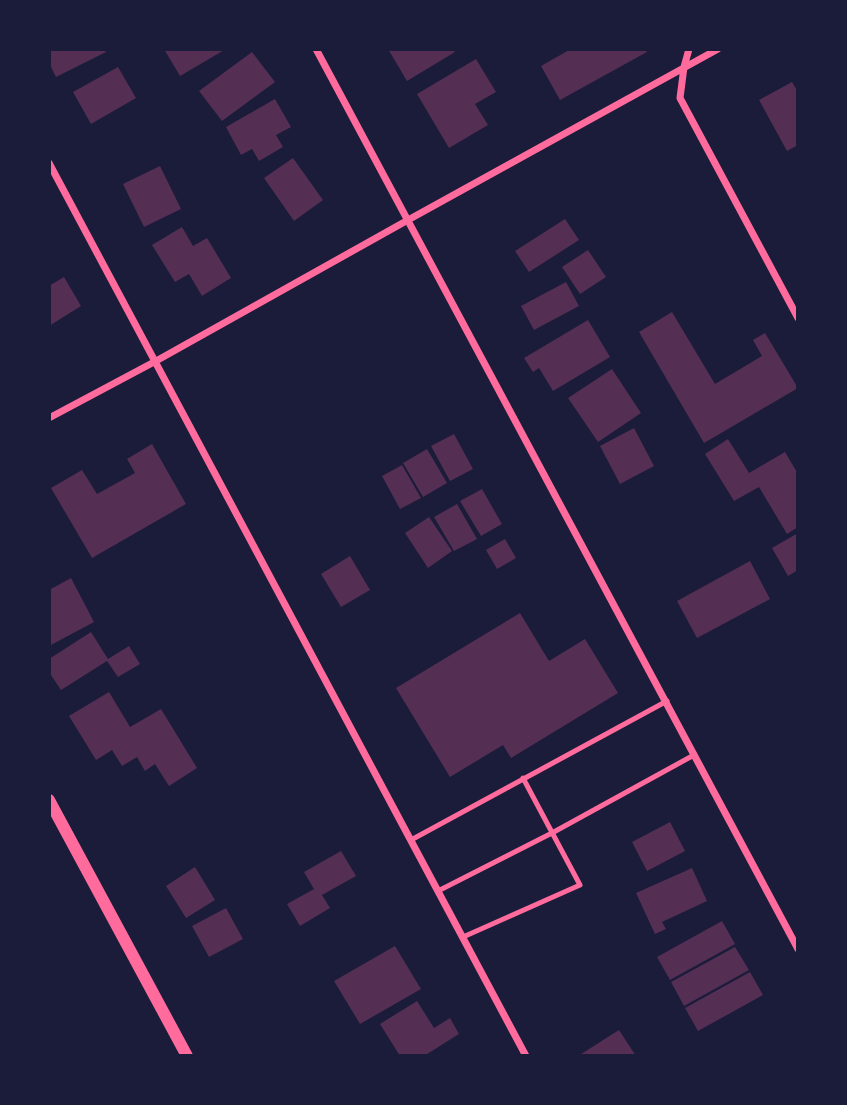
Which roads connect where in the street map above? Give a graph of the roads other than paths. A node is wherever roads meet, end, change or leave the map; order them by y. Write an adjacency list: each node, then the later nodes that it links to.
1 (316, 49): 6 (street)
2 (689, 49): 4 (street)
3 (718, 49): 4 (street)
4 (684, 67): 6 (street); 7 (street)
5 (49, 163): 8 (street)
6 (408, 220): 8 (street); 10 (street)
7 (798, 317)
8 (156, 361): 9 (street); 15 (street)
9 (49, 418)
10 (667, 701): 11 (street); 12 (lane)
11 (694, 755): 14 (lane); 18 (street)
12 (523, 778): 14 (lane); 15 (lane)
13 (49, 800): 19 (street)
14 (552, 833): 16 (lane); 17 (lane)
15 (411, 840): 16 (street)
16 (438, 891): 17 (street)
17 (463, 937): 20 (street)
18 (798, 949)
19 (187, 1056)
20 (526, 1056)

